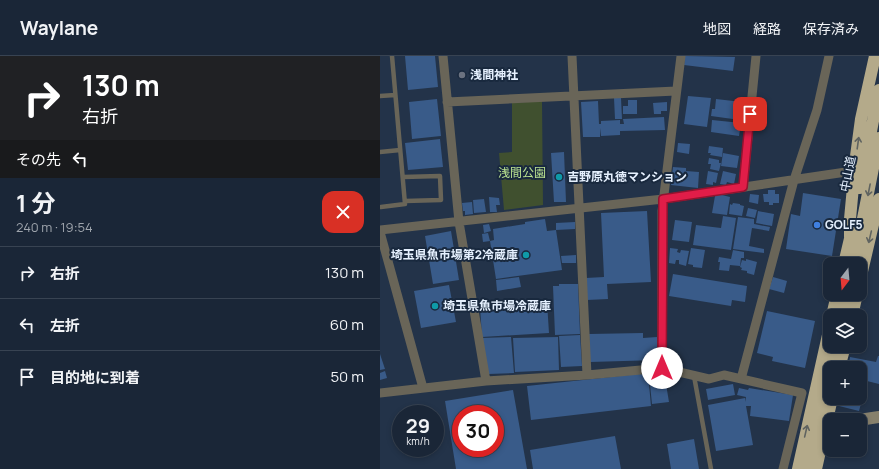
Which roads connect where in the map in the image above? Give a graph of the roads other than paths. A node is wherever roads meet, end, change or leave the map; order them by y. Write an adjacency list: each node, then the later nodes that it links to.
1 (392, 56): 10 (lane)
2 (443, 56): 13 (street)
3 (572, 56): 12 (street)
4 (681, 56): 9 (street)
5 (756, 56): 20 (street)
6 (829, 56): 19 (street)
7 (875, 56): 28 (highway, one-way to 7)
8 (879, 90): 28 (highway, 中山道)
9 (676, 91): 12 (street); 21 (street)
10 (395, 94): 11 (lane); 15 (lane)
11 (380, 96)
12 (574, 96): 13 (street); 25 (street)
13 (447, 102): 26 (street)
14 (879, 138): 28 (highway, one-way to 28)
15 (400, 150): 16 (lane); 18 (lane)
16 (380, 152)
17 (846, 172): 19 (street)
18 (403, 177): 23 (lane); 23 (lane)
19 (794, 180): 20 (street); 36 (street)
20 (743, 187): 21 (street)
21 (663, 199): 25 (street); 33 (street)
22 (879, 199): 31 (highway, one-way to 31)
23 (405, 201): 24 (lane)
24 (382, 207)
25 (580, 208): 26 (street); 34 (street)
26 (459, 222): 27 (street); 37 (street)
27 (380, 231): 38 (street)
28 (855, 240): 29 (highway, 中山道); 30 (highway)
29 (847, 257)
30 (855, 257)
31 (865, 257)
32 (824, 353): 46 (highway, one-way to 32)
33 (662, 368): 34 (street); 35 (street)
34 (587, 375): 37 (street)
35 (694, 376): 36 (street); 44 (lane)
36 (741, 379): 45 (street)
37 (486, 381): 38 (street)
38 (423, 388): 39 (street)
39 (380, 393)
40 (823, 399): 47 (highway)
41 (879, 417): 42 (street)
42 (867, 419)
43 (823, 443): 48 (highway)
44 (711, 469)
45 (783, 469)
46 (798, 469)
47 (807, 469)
48 (816, 469)

